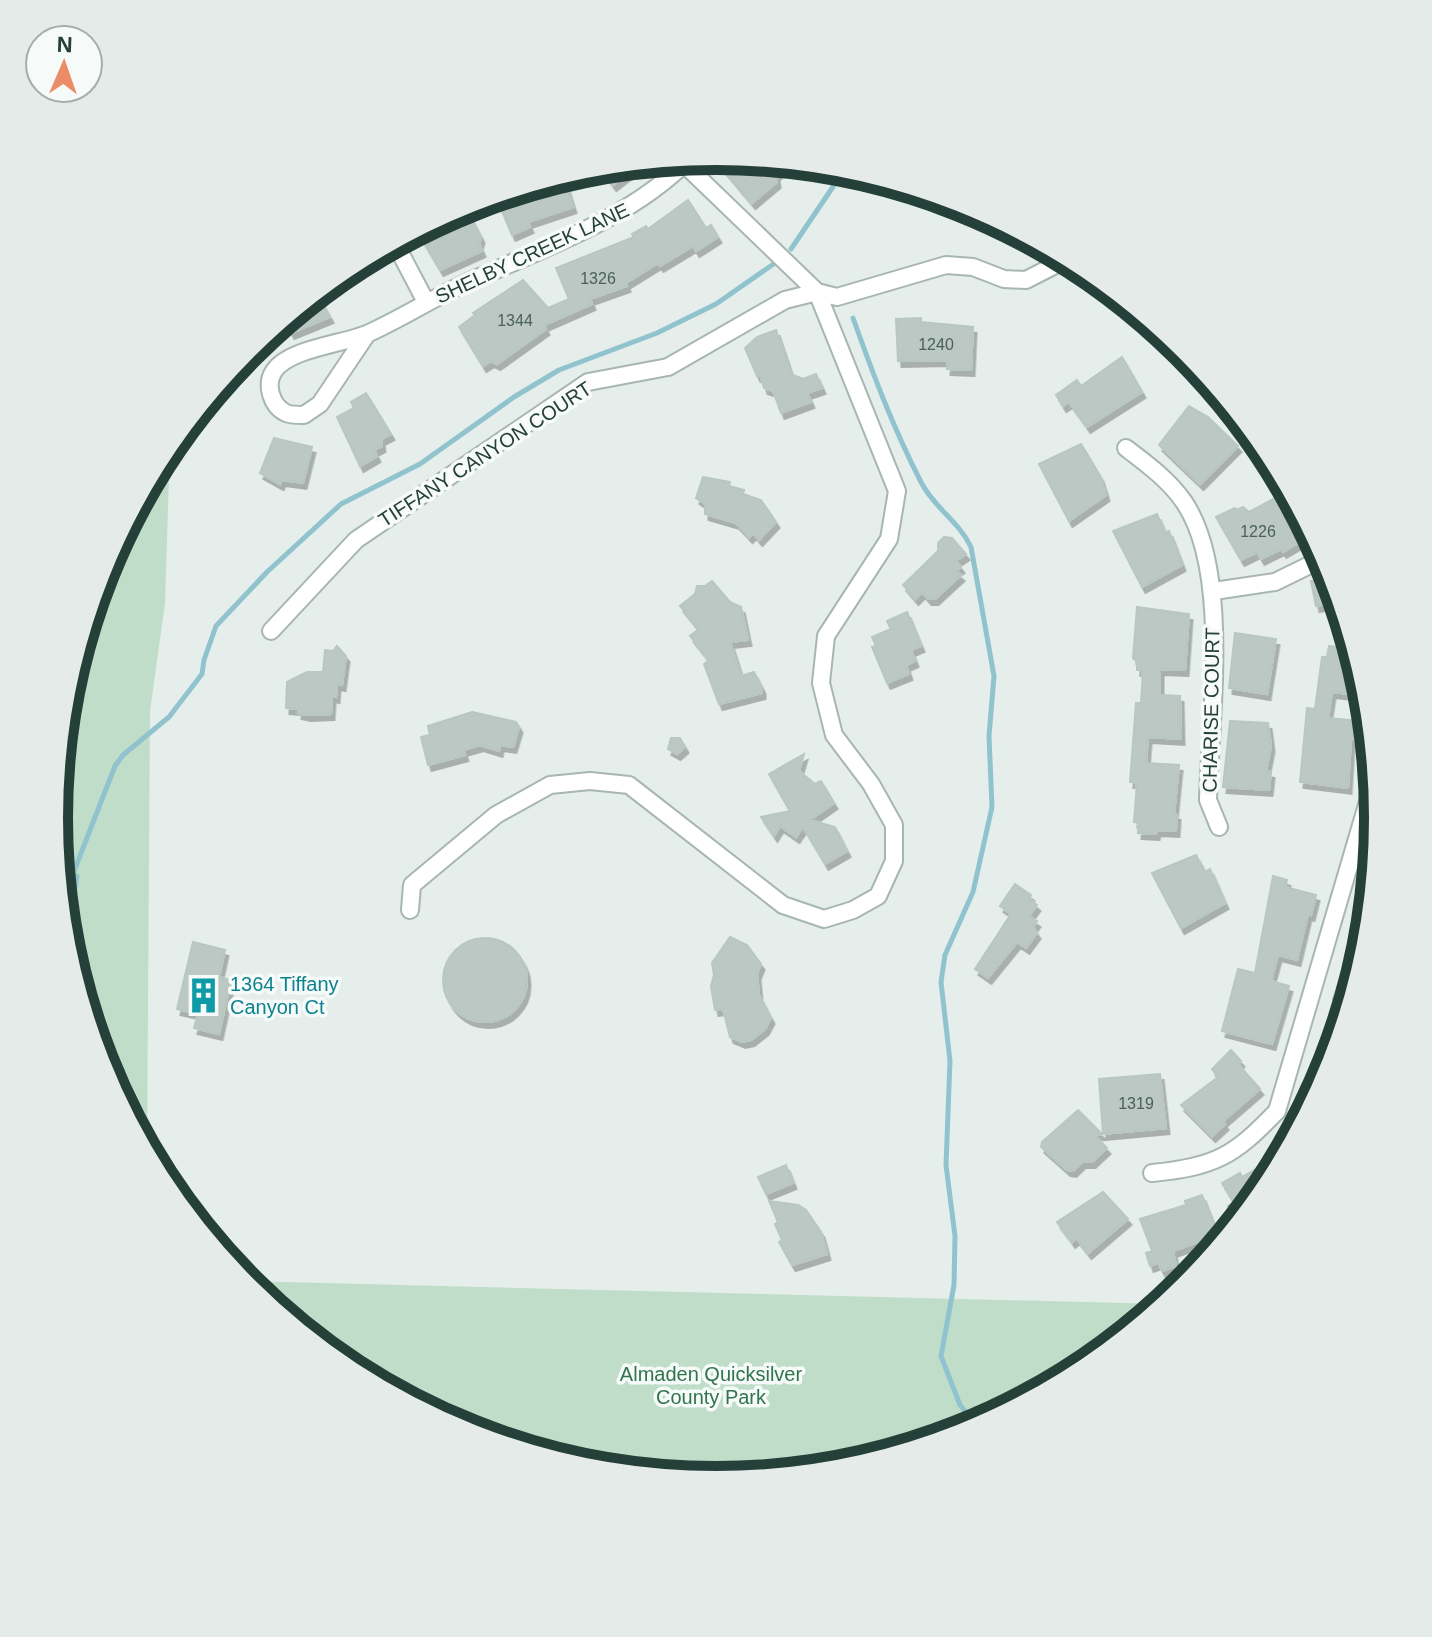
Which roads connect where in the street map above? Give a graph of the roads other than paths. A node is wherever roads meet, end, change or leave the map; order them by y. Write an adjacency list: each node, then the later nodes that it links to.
1 (694, 171): 5 (street)
2 (671, 172): 6 (street, SHELBY CREEK LANE)
3 (400, 253): 6 (street)
4 (1054, 266): 5 (street, TIFFANY CANYON COURT)
5 (817, 292): 11 (street, TIFFANY CANYON COURT); 14 (street)
6 (426, 302): 7 (street, SHELBY CREEK LANE)
7 (367, 334): 7 (street, SHELBY CREEK LANE)
8 (1126, 448): 10 (street, CHARISE COURT)
9 (1312, 564): 10 (street)
10 (1214, 591): 13 (street, CHARISE COURT)
11 (271, 631)
12 (1364, 815): 15 (street)
13 (1219, 827)
14 (410, 910)
15 (1152, 1173)

